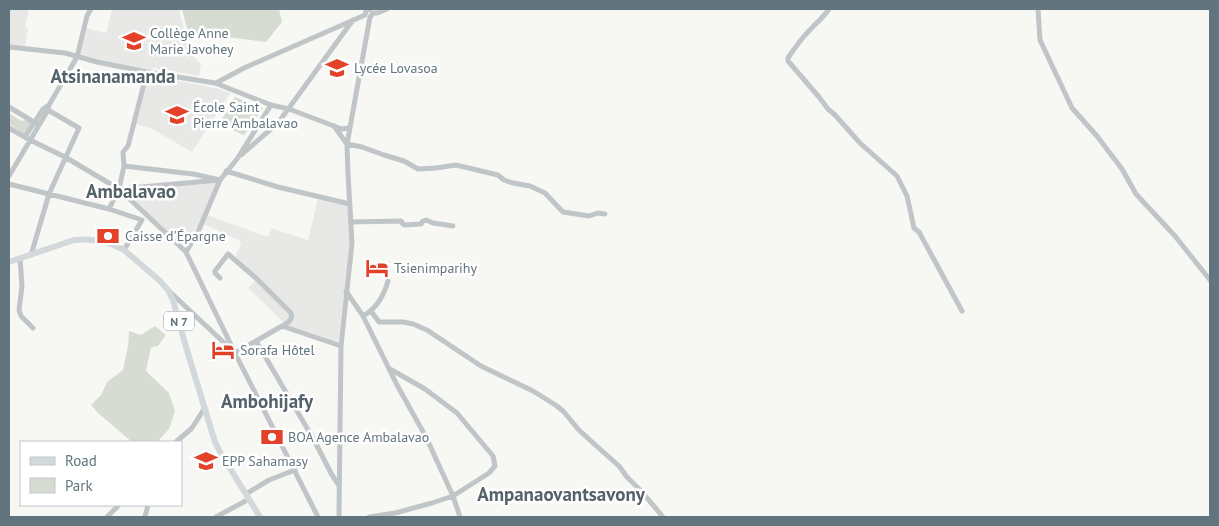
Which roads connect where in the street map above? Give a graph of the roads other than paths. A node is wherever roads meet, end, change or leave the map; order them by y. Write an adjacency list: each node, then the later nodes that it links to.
1 (91, 9): 8 (street)
2 (388, 9): 5 (street)
3 (829, 9): 50 (street)
4 (1038, 9): 43 (street)
5 (370, 13): 6 (street); 18 (street)
6 (353, 20): 10 (street); 14 (street)
7 (9, 47): 8 (street)
8 (77, 57): 9 (street); 13 (street)
9 (147, 72): 10 (street); 23 (street)
10 (215, 83): 11 (street)
11 (271, 105): 14 (street); 22 (street)
12 (9, 107): 15 (street)
13 (49, 107): 15 (street); 21 (street)
14 (289, 109): 16 (street); 22 (street)
15 (37, 124): 19 (street)
16 (334, 126): 18 (street); 20 (street)
17 (9, 128): 19 (street)
18 (350, 128): 20 (street)
19 (28, 139): 21 (street); 25 (street)
20 (348, 144): 30 (street); 32 (street)
21 (65, 156): 28 (street); 29 (street)
22 (236, 159): 24 (street)
23 (124, 166): 26 (street); 28 (street)
24 (226, 171): 26 (street); 30 (street)
25 (9, 176)
26 (220, 180): 28 (street); 38 (street)
27 (9, 184): 29 (street)
28 (120, 189): 31 (street); 33 (street)
29 (49, 194): 31 (street); 39 (street)
30 (350, 204): 35 (street)
31 (109, 209): 34 (street)
32 (605, 214)
33 (148, 215): 34 (street); 38 (street)
34 (142, 220): 37 (street)
35 (351, 222): 36 (street); 46 (street)
36 (452, 226)
37 (124, 250): 39 (main road, N 7); 45 (main road, N 7)
38 (186, 252): 56 (street)
39 (31, 255): 40 (main road, N 7)
40 (20, 258): 41 (main road, N 7); 53 (street)
41 (9, 262)
42 (220, 278): 52 (street)
43 (1210, 280)
44 (388, 281): 49 (street)
45 (168, 290): 47 (street); 48 (main road, N 7)
46 (346, 291): 51 (street); 55 (street)
47 (188, 308): 48 (street); 56 (street)
48 (176, 311): 58 (main road, N 7)
49 (371, 311): 51 (street); 72 (street)
50 (962, 311)
51 (363, 316): 57 (street)
52 (282, 326): 54 (street); 55 (street)
53 (32, 328)
54 (256, 341): 56 (street); 61 (street)
55 (341, 346): 61 (street)
56 (236, 353): 60 (street)
57 (390, 369): 63 (street); 63 (street)
58 (204, 409): 59 (street); 62 (main road, N 7)
59 (177, 441)
60 (295, 470): 62 (street); 68 (street)
61 (339, 485): 69 (street)
62 (247, 496): 66 (street); 67 (main road, N 7)
63 (453, 496): 70 (street); 71 (street)
64 (118, 506): 65 (street)
65 (107, 517)
66 (216, 517)
67 (260, 517)
68 (318, 517)
69 (339, 517)
70 (369, 517)
71 (460, 517)
72 (663, 517)

